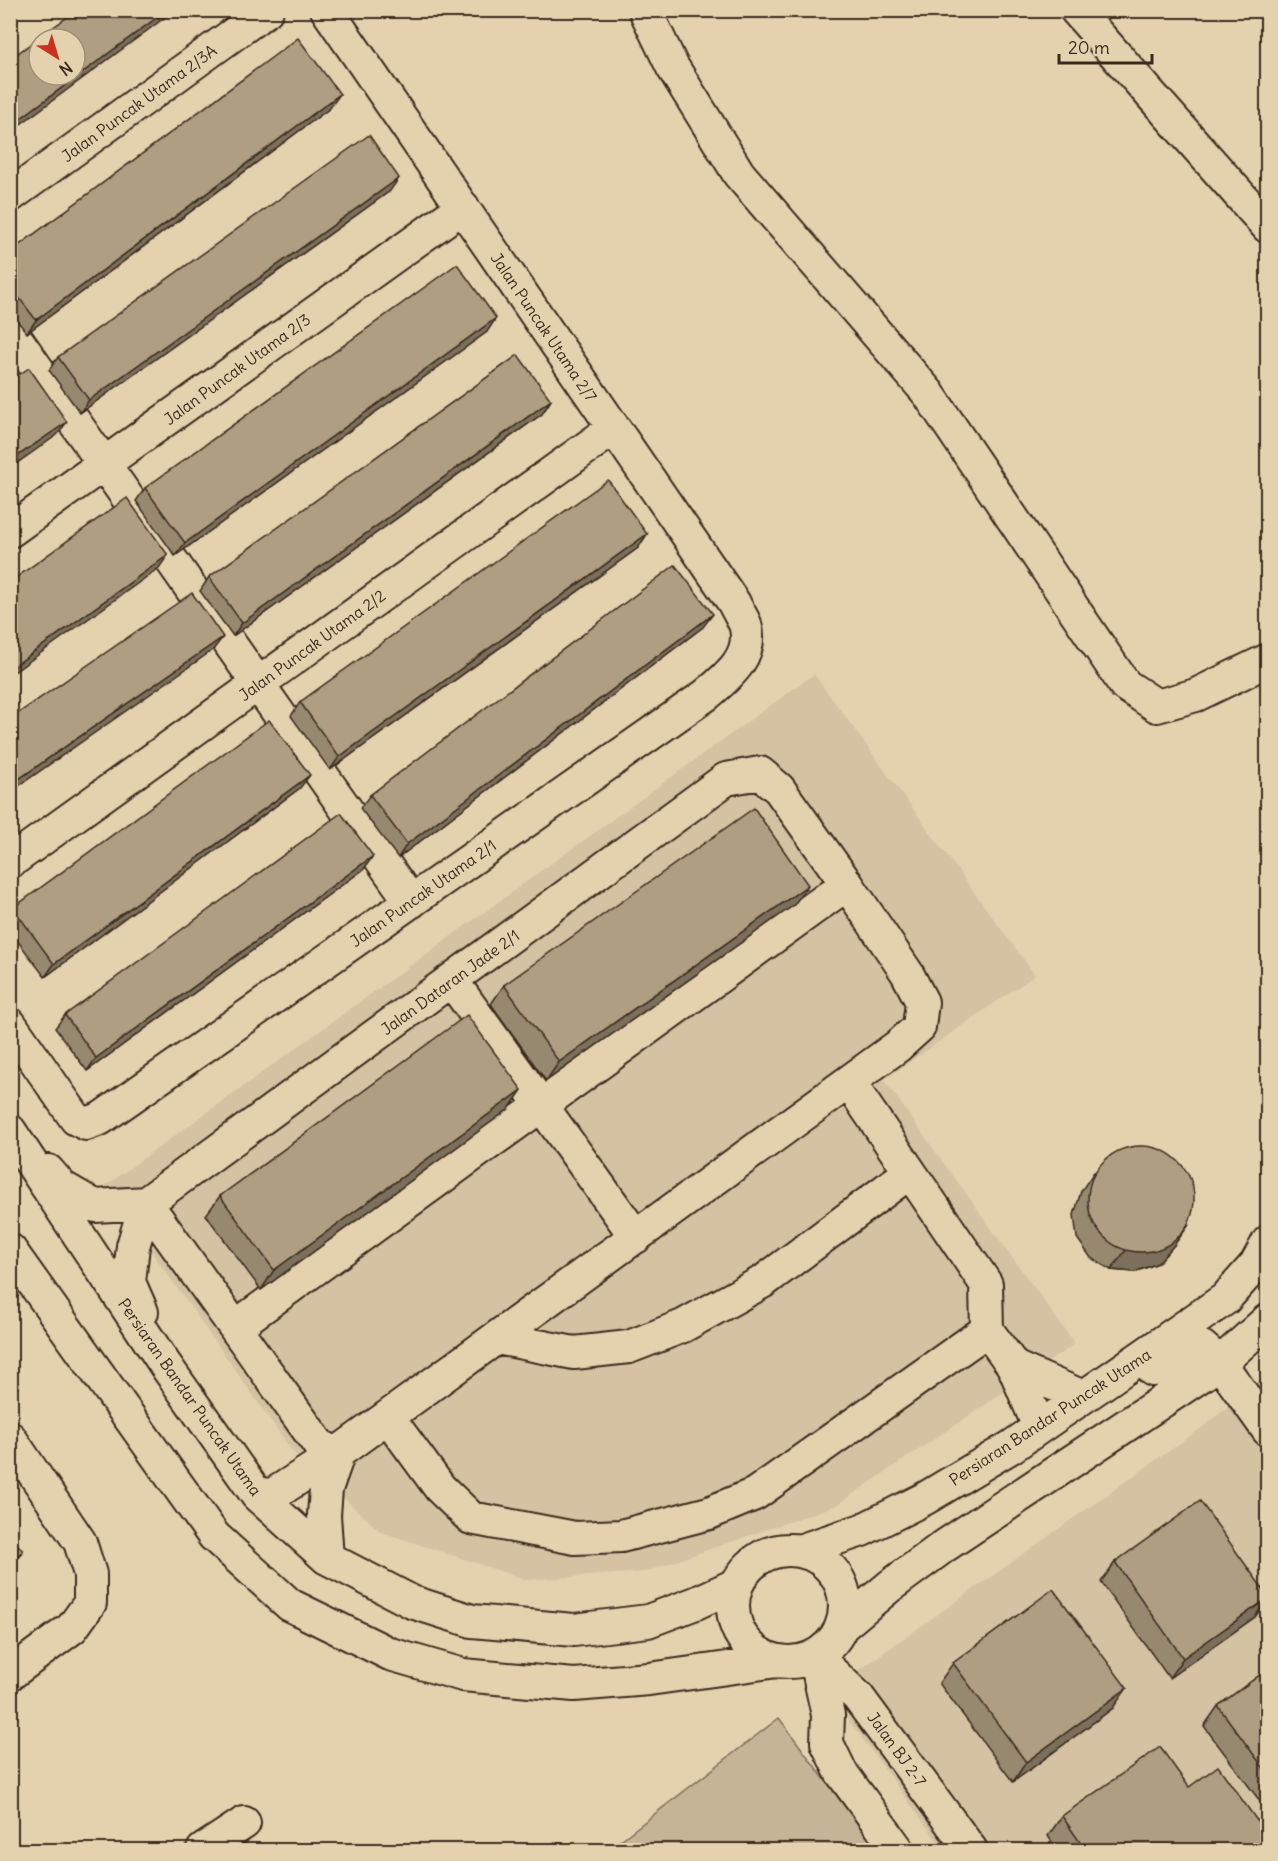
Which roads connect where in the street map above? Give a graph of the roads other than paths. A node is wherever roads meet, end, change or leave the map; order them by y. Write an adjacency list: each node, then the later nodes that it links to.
1 (267, 10): 5 (street, Jalan Puncak Utama 2/3A)
2 (327, 10): 6 (street, Jalan Puncak Utama 2/7)
3 (645, 10): 13 (street)
4 (1076, 10): 7 (street)
5 (10, 196)
6 (463, 207): 9 (street, Jalan Puncak Utama 2/7); 10 (street, Jalan Puncak Utama 2/3)
7 (1268, 227)
8 (10, 330): 10 (street)
9 (614, 428): 12 (street, Jalan Puncak Utama 2/7); 14 (street, Jalan Puncak Utama 2/2)
10 (104, 464): 11 (street, Jalan Puncak Utama 2/3); 14 (street)
11 (10, 531)
12 (747, 649): 17 (street, Jalan Puncak Utama 2/1)
13 (1268, 660)
14 (258, 684): 15 (street, Jalan Puncak Utama 2/2); 17 (street)
15 (10, 862)
16 (847, 884): 18 (street, Jalan Dataran Jade 2/1); 20 (street); 21 (street)
17 (411, 902): 19 (street, Jalan Puncak Utama 2/1)
18 (452, 981): 21 (street); 25 (street, Jalan Dataran Jade 2/1)
19 (10, 1024)
20 (849, 1082): 24 (street); 26 (street)
21 (541, 1105): 26 (street); 30 (street)
22 (10, 1125): 25 (street)
23 (10, 1131): 34 (street, Persiaran Bandar Puncak Utama)
24 (910, 1172): 31 (street); 32 (street)
25 (146, 1203): 30 (street); 34 (street)
26 (636, 1236): 32 (street)
27 (1268, 1242): 36 (street, Persiaran Bandar Puncak Utama)
28 (10, 1250): 49 (street)
29 (1268, 1320): 33 (street)
30 (235, 1327): 42 (street)
31 (987, 1330): 35 (street); 37 (street)
32 (497, 1338): 37 (street)
33 (1220, 1363): 39 (street); 41 (street); 47 (street)
34 (166, 1366): 43 (street, Persiaran Bandar Puncak Utama)
35 (1014, 1367): 36 (street); 38 (street)
36 (1083, 1397): 38 (street, Persiaran Bandar Puncak Utama)
37 (388, 1417): 42 (street)
38 (1039, 1427): 41 (street, Persiaran Bandar Puncak Utama)
39 (1268, 1430)
40 (10, 1438): 50 (street)
41 (1011, 1447): 44 (street, Persiaran Bandar Puncak Utama)
42 (339, 1452): 43 (street); 45 (street)
43 (257, 1495): 45 (street, Persiaran Bandar Puncak Utama)
44 (802, 1550): 46 (street); 47 (street)
45 (327, 1558): 46 (street, Persiaran Bandar Puncak Utama)
46 (737, 1584): 49 (street)
47 (841, 1627): 48 (street)
48 (815, 1656): 49 (street); 53 (street); 54 (street, Jalan BJ 2-7)
49 (777, 1661)
50 (10, 1674)
51 (244, 1823): 52 (street)
52 (203, 1851)
53 (898, 1851)
54 (971, 1851)

